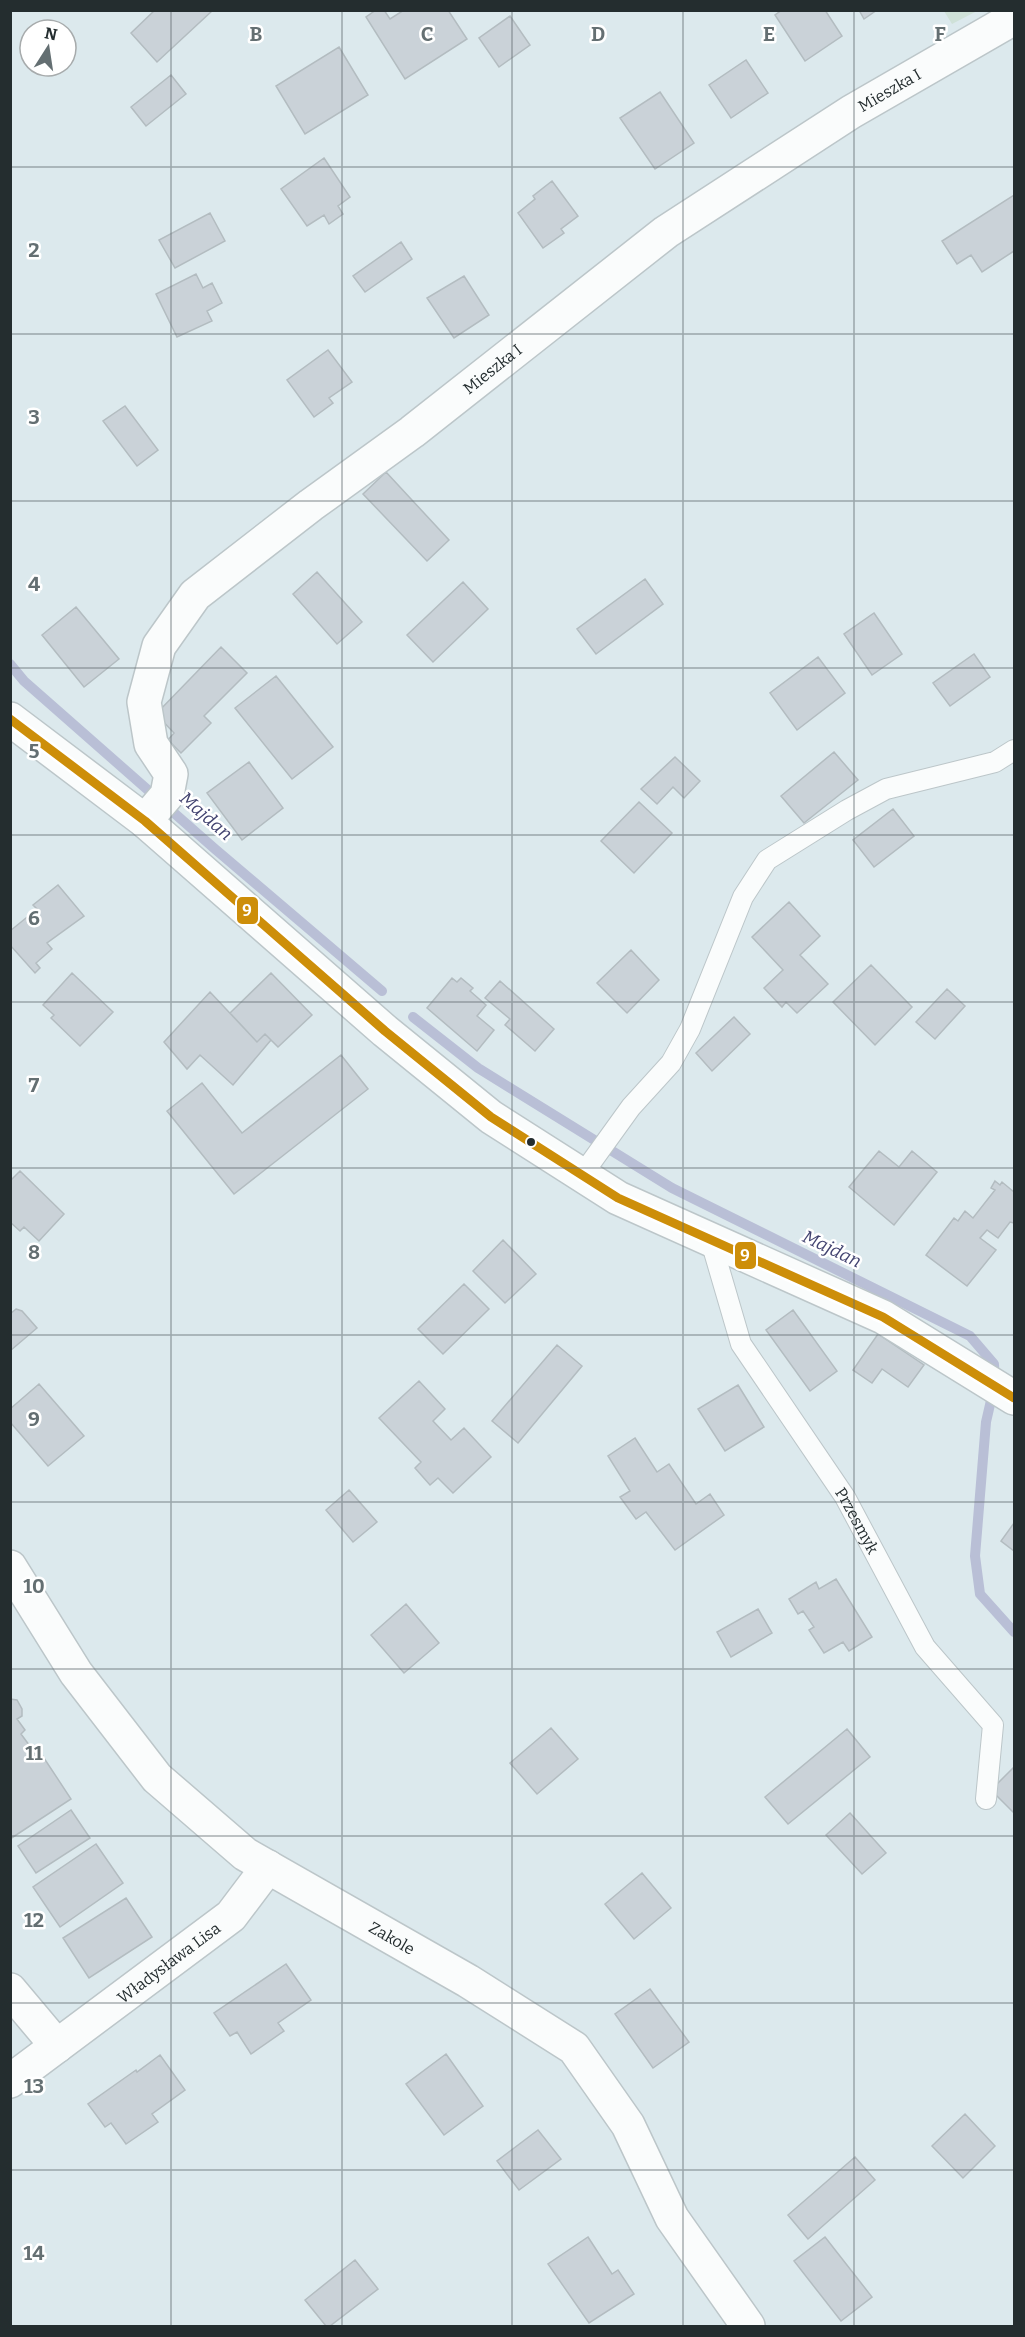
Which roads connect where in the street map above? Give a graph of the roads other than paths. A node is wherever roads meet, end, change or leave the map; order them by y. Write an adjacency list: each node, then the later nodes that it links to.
1 (1014, 18): 4 (street, Mieszka I)
2 (10, 719): 4 (street)
3 (1014, 750): 5 (lane)
4 (155, 810): 5 (street)
5 (595, 1157): 6 (street)
6 (710, 1238): 7 (street); 9 (lane, Przesmyk)
7 (1011, 1396)
8 (10, 1567): 10 (street, Zakole)
9 (986, 1799)
10 (268, 1867): 12 (street, Władysława Lisa); 14 (street, Zakole)
11 (10, 1990): 12 (street)
12 (57, 2046): 13 (street, Władysława Lisa)
13 (10, 2081)
14 (748, 2326)

